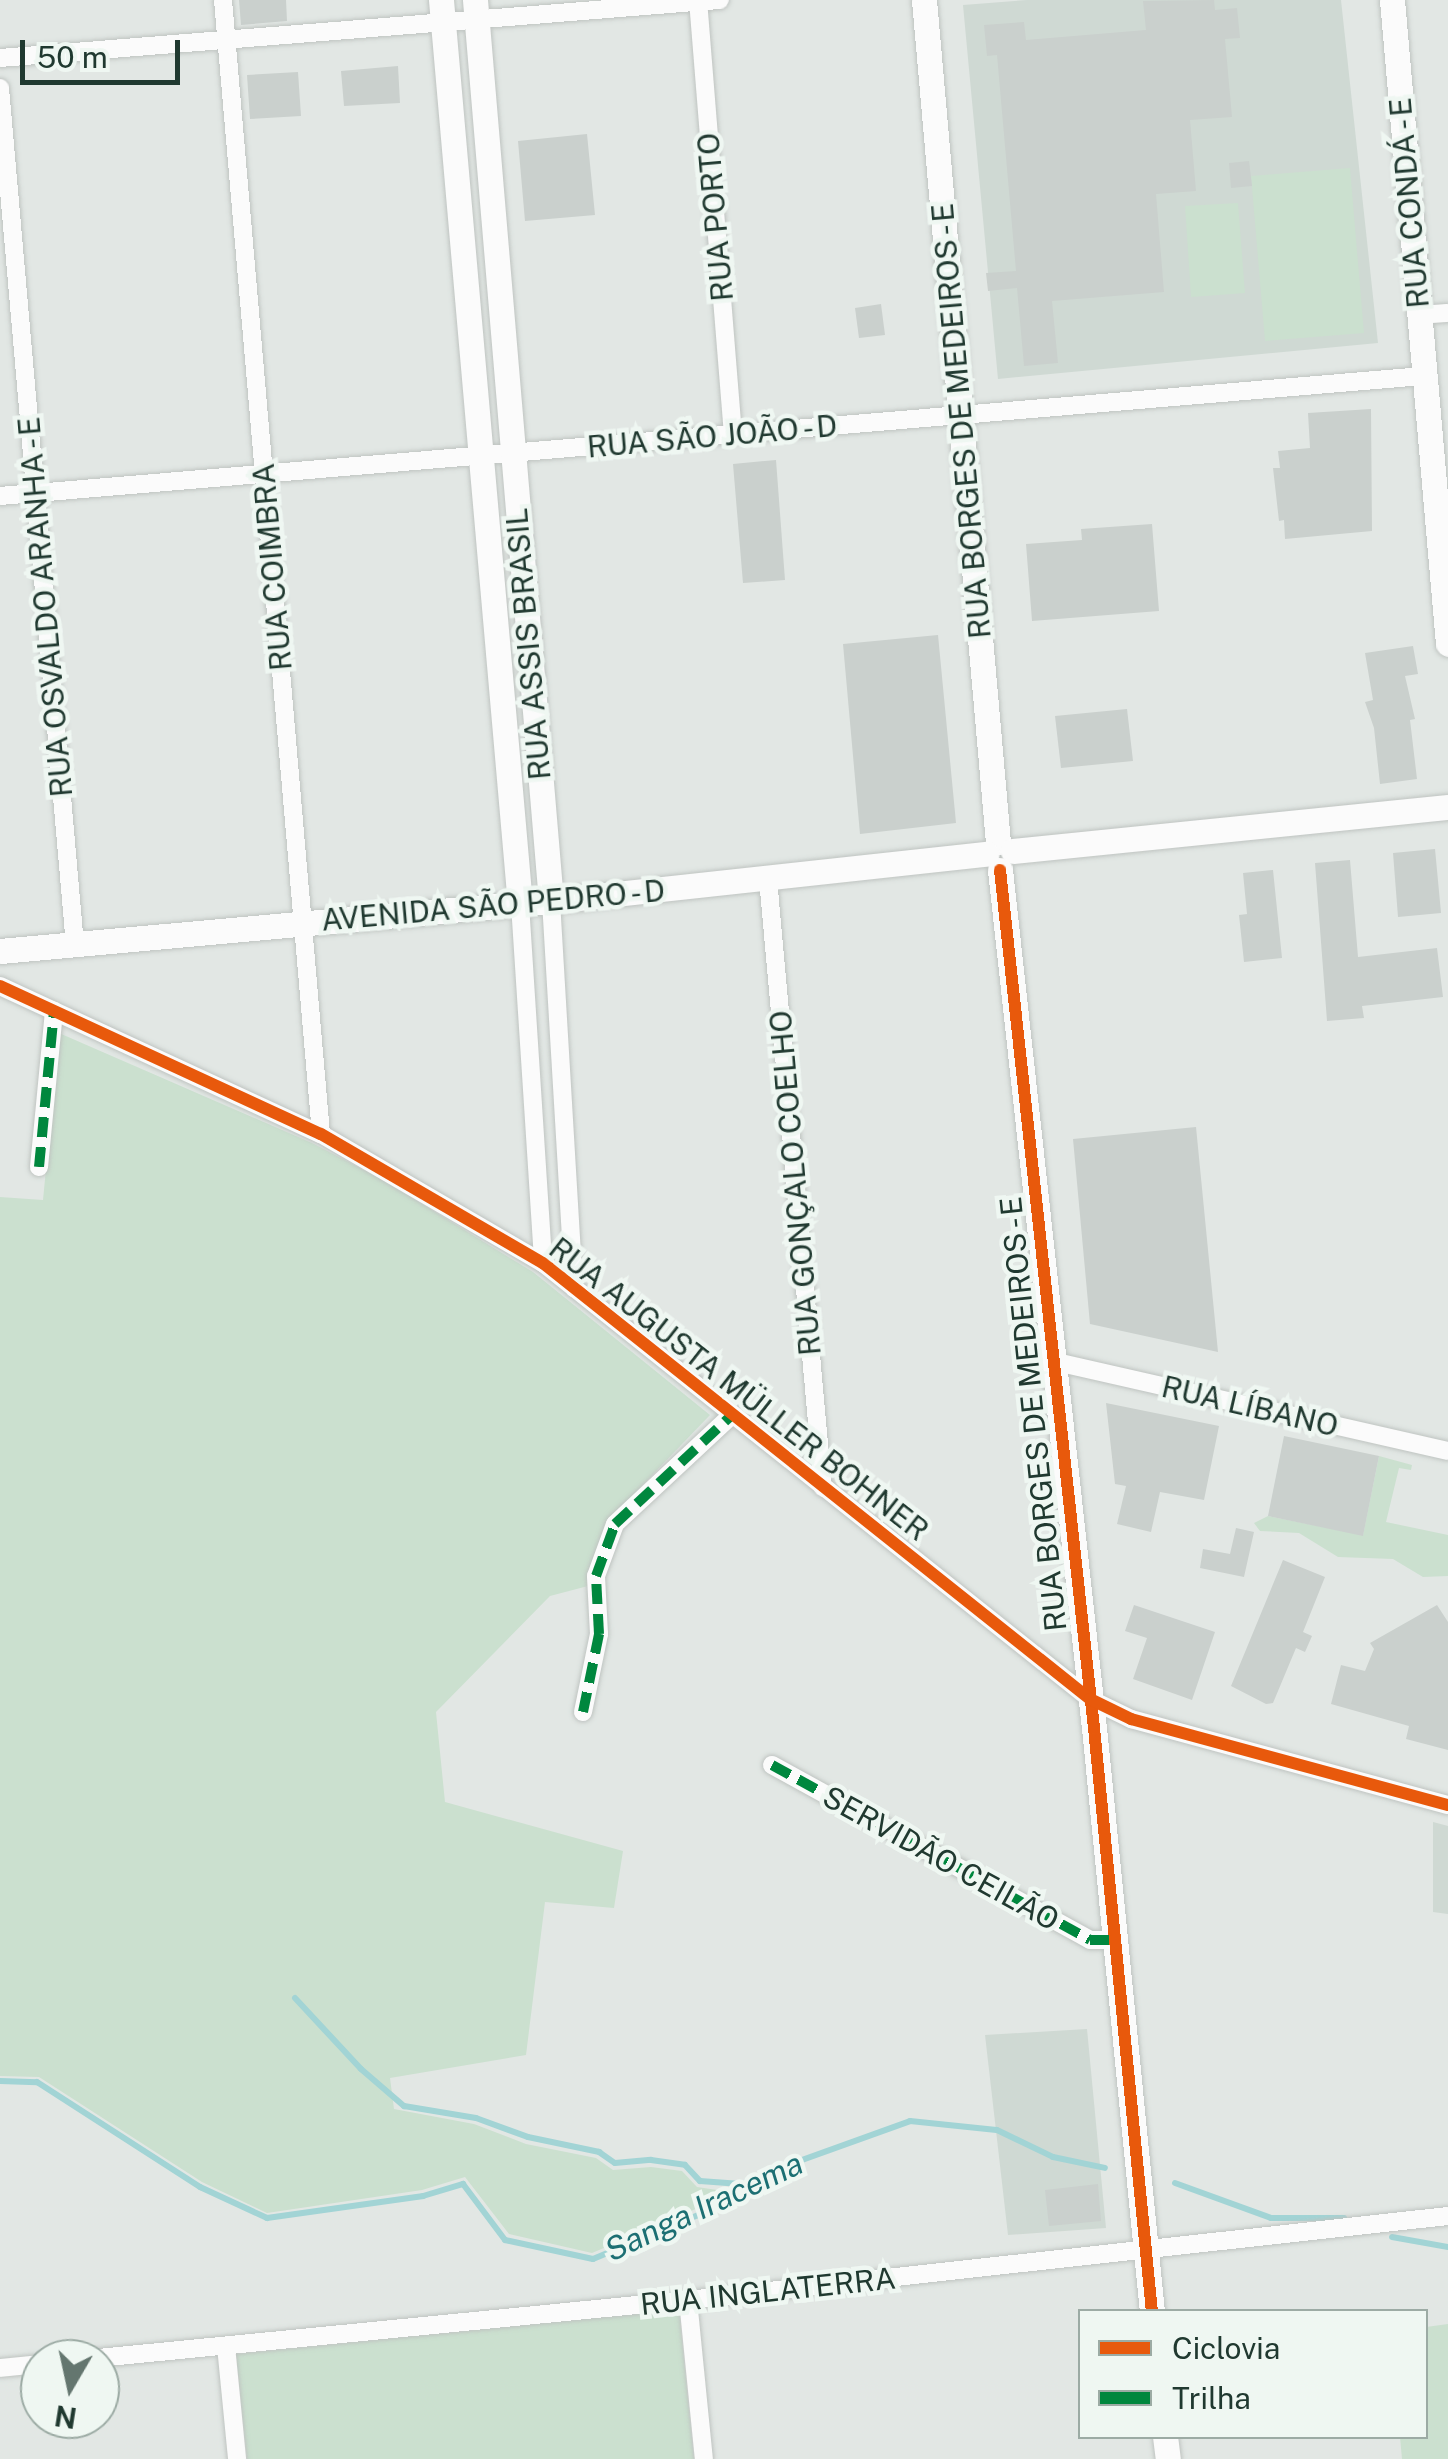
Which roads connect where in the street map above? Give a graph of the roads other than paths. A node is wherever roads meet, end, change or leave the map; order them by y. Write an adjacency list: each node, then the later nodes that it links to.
1 (223, 0): 8 (street, RUA COIMBRA)
2 (720, 0): 5 (street)
3 (924, 0): 16 (street, RUA BORGES DE MEDEIROS - E)
4 (1392, 0): 14 (street, RUA CONDÁ - E)
5 (698, 1): 6 (street); 17 (street, RUA PORTO)
6 (475, 9): 7 (street); 11 (street, RUA ASSIS BRASIL)
7 (442, 10): 8 (street); 12 (street, RUA ASSIS BRASIL)
8 (226, 38): 9 (street); 20 (street, RUA COIMBRA)
9 (0, 58)
10 (0, 88): 21 (street, RUA OSVALDO ARANHA - E)
11 (494, 238): 12 (street); 18 (street, RUA ASSIS BRASIL)
12 (462, 242): 19 (street, RUA ASSIS BRASIL)
13 (1448, 313): 14 (street)
14 (1419, 316): 15 (street, RUA CONDÁ - E)
15 (1424, 376): 16 (street, RUA SÃO JOÃO - D); 23 (street, RUA CONDÁ - E)
16 (960, 415): 17 (street, RUA SÃO JOÃO - D); 27 (street, RUA BORGES DE MEDEIROS - E)
17 (733, 434): 18 (street, RUA SÃO JOÃO - D)
18 (511, 453): 19 (street, RUA SÃO JOÃO - D); 24 (street, RUA ASSIS BRASIL)
19 (481, 456): 20 (street, RUA SÃO JOÃO - D); 25 (street, RUA ASSIS BRASIL)
20 (264, 474): 21 (street, RUA SÃO JOÃO - D); 31 (street, RUA COIMBRA)
21 (35, 493): 22 (street, RUA SÃO JOÃO - D); 32 (street, RUA OSVALDO ARANHA - E)
22 (0, 496)
23 (1448, 644)
24 (531, 673): 25 (street); 29 (street, RUA ASSIS BRASIL)
25 (500, 675): 30 (street, RUA ASSIS BRASIL)
26 (1448, 807): 27 (street, AVENIDA SÃO PEDRO - D)
27 (999, 854): 28 (street, AVENIDA SÃO PEDRO - D); 40 (street, RUA BORGES DE MEDEIROS - E)
28 (768, 879): 29 (street, AVENIDA SÃO PEDRO - D); 43 (street, RUA GONÇALO COELHO)
29 (551, 902): 30 (street, AVENIDA SÃO PEDRO - D); 39 (street, RUA ASSIS BRASIL)
30 (520, 904): 31 (street, AVENIDA SÃO PEDRO - D); 38 (street, RUA ASSIS BRASIL)
31 (303, 924): 32 (street, AVENIDA SÃO PEDRO - D); 36 (street, RUA COIMBRA)
32 (75, 946): 33 (street, AVENIDA SÃO PEDRO - D)
33 (0, 951)
34 (0, 986): 35 (street, RUA AUGUSTA MÜLLER BOHNER)
35 (54, 1011): 36 (street, RUA AUGUSTA MÜLLER BOHNER); 37 (street)
36 (322, 1134): 38 (street, RUA AUGUSTA MÜLLER BOHNER)
37 (39, 1167)
38 (543, 1263): 39 (street, RUA AUGUSTA MÜLLER BOHNER)
39 (574, 1288): 41 (street, RUA AUGUSTA MÜLLER BOHNER)
40 (1052, 1361): 42 (street, RUA LÍBANO); 44 (street, RUA BORGES DE MEDEIROS - E)
41 (732, 1415): 43 (street, RUA AUGUSTA MÜLLER BOHNER); 45 (street)
42 (1448, 1451)
43 (823, 1488): 44 (street, RUA AUGUSTA MÜLLER BOHNER)
44 (1090, 1699): 47 (street, RUA AUGUSTA MÜLLER BOHNER); 48 (street, RUA BORGES DE MEDEIROS - E)
45 (583, 1712)
46 (772, 1764): 48 (street, SERVIDÃO CEILÃO)
47 (1448, 1805)
48 (1113, 1940): 50 (street, RUA BORGES DE MEDEIROS - E)
49 (1448, 2216): 50 (street, RUA INGLATERRA)
50 (1146, 2250): 51 (street, RUA INGLATERRA); 52 (street, RUA BORGES DE MEDEIROS - E)
51 (688, 2300): 53 (street, RUA INGLATERRA); 56 (street)
52 (1152, 2309)
53 (226, 2346): 54 (street, RUA INGLATERRA); 55 (street)
54 (120, 2356)
55 (238, 2459)
56 (704, 2459)

